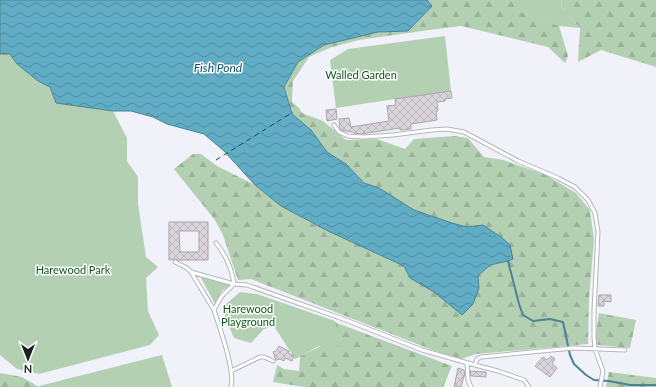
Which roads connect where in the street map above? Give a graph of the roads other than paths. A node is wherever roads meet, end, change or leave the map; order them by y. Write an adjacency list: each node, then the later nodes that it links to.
1 (334, 125): 7 (lane)
2 (216, 243): 5 (lane)
3 (175, 262): 4 (lane)
4 (191, 272): 5 (lane); 6 (lane)
5 (234, 284): 6 (lane); 10 (lane)
6 (214, 310): 12 (lane)
7 (595, 349): 8 (lane); 11 (lane); 13 (lane)
8 (625, 350)
9 (273, 361): 12 (lane)
10 (467, 363): 11 (lane); 15 (lane)
11 (475, 365): 16 (lane)
12 (231, 371): 14 (lane)
13 (600, 385)
14 (231, 387)
15 (471, 387)
16 (529, 387)

